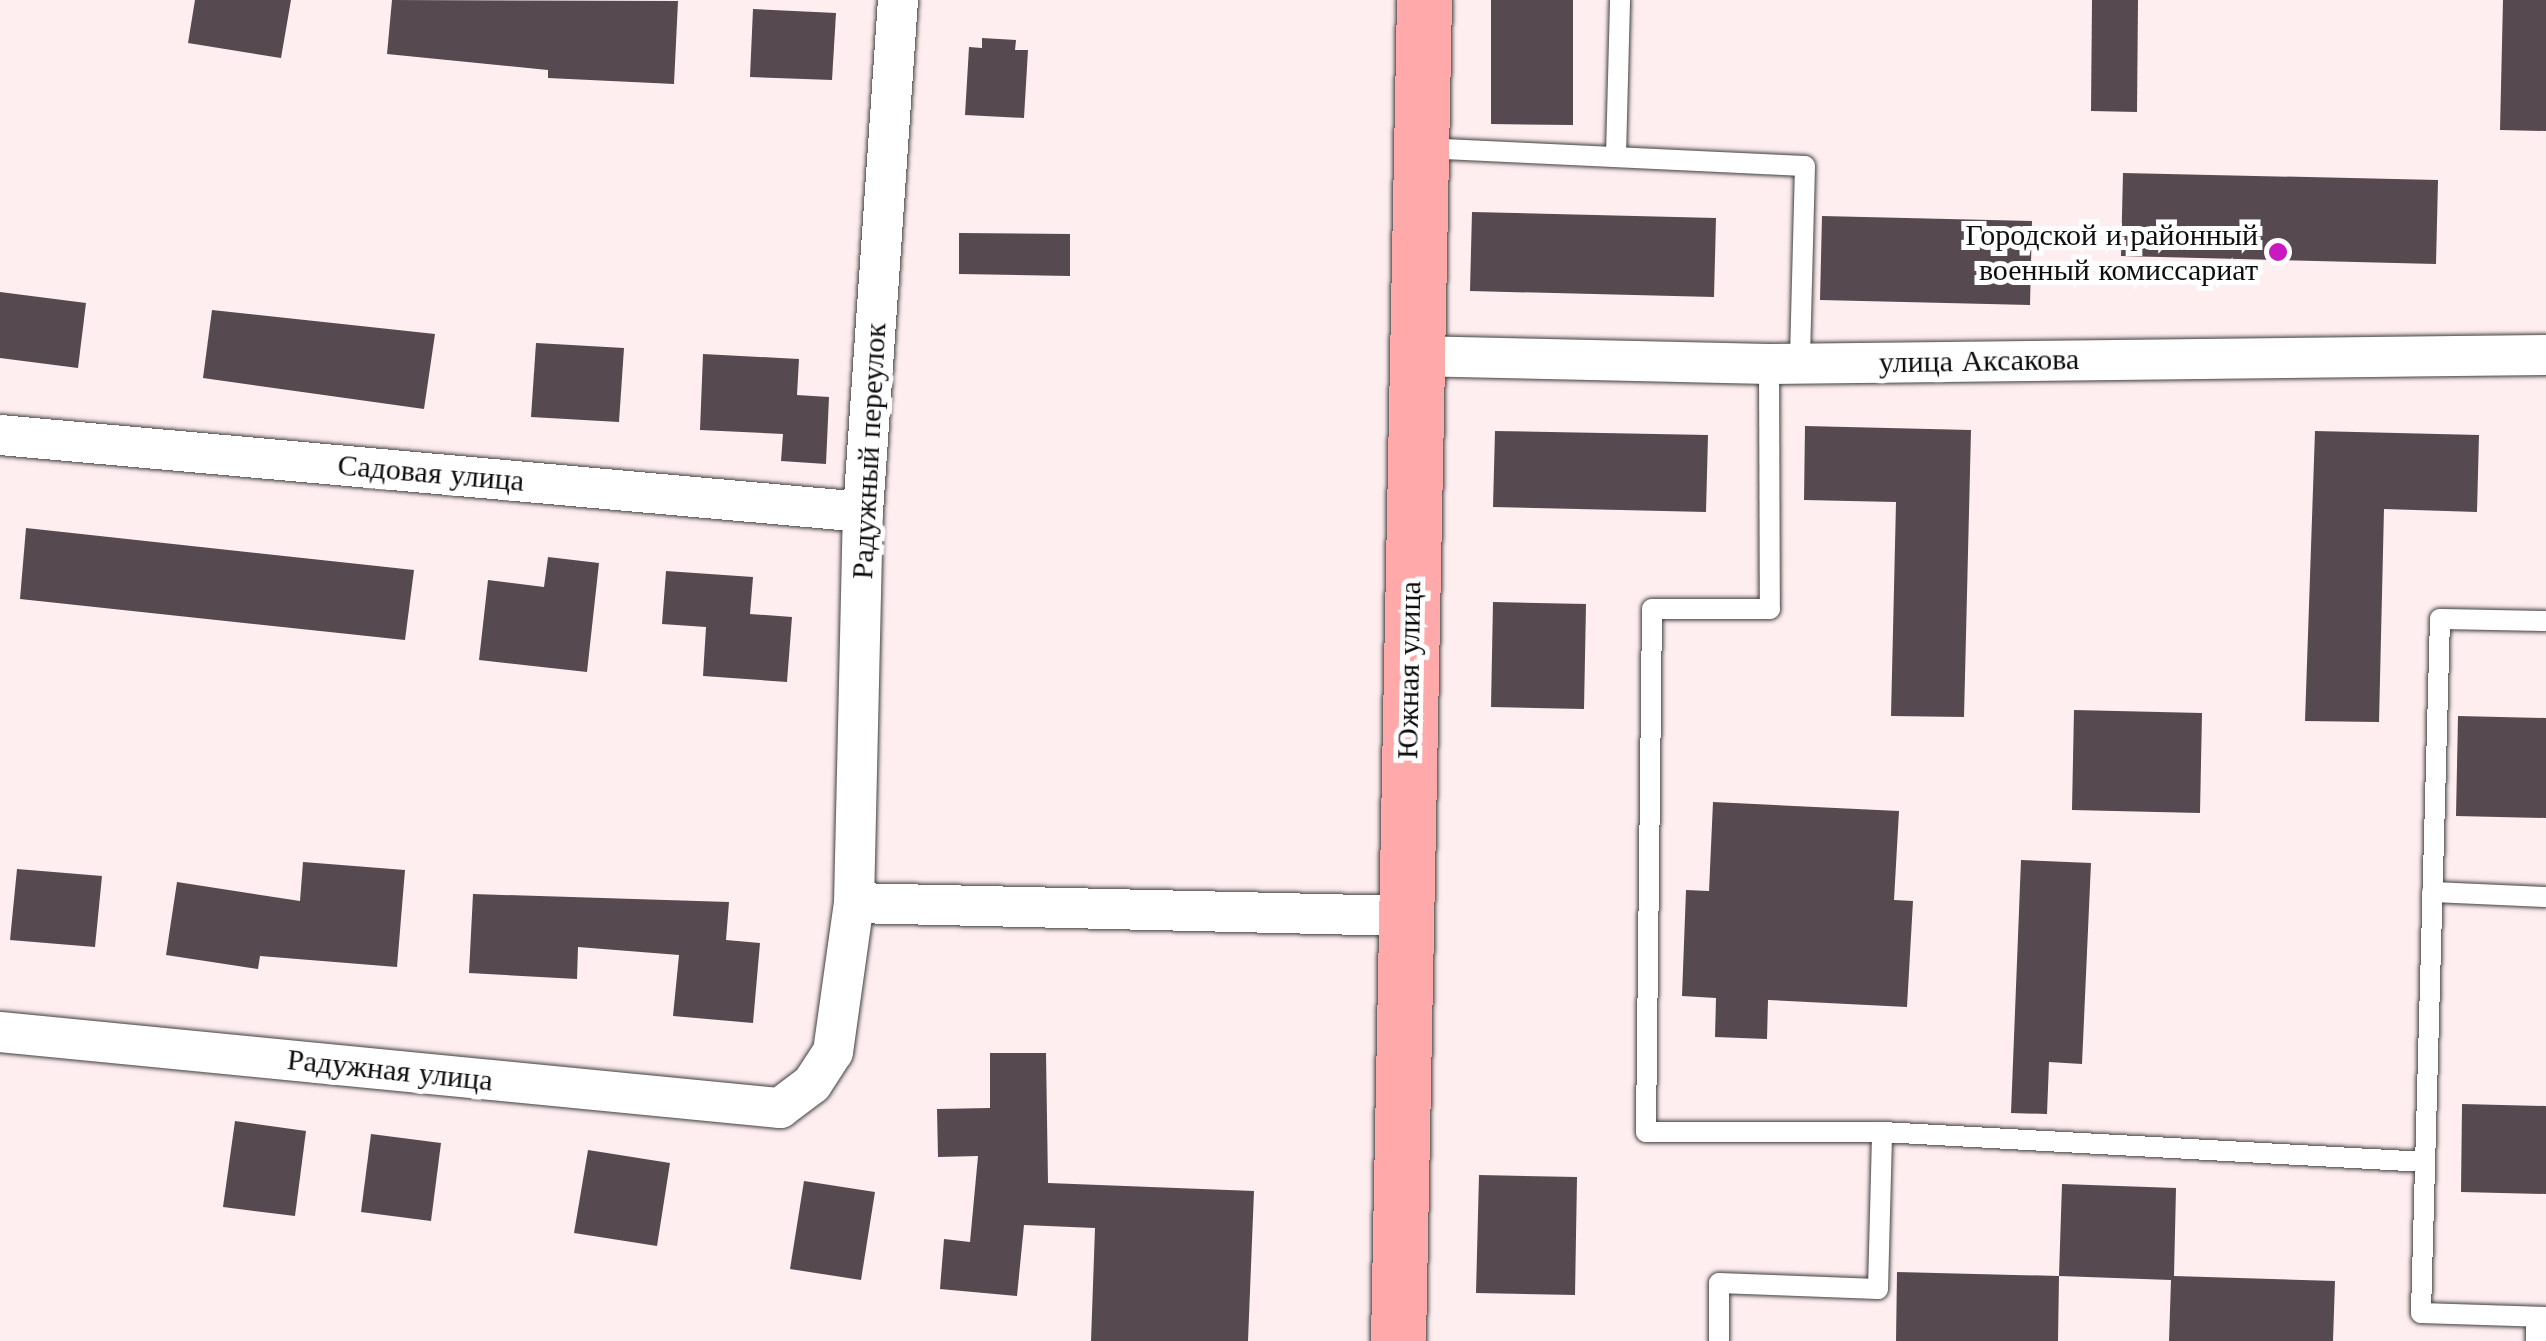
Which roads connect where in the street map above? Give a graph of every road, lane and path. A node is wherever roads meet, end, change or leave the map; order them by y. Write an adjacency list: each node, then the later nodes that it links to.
1 (898, 0): 10 (street, Радужный переулок)
2 (1424, 0): 4 (street, Южная улица)
3 (1620, 0): 5 (lane)
4 (1420, 148): 5 (lane); 7 (street, Южная улица)
5 (1616, 156): 8 (lane)
6 (2546, 355): 8 (street, улица Аксакова)
7 (1413, 356): 8 (street, улица Аксакова); 15 (street, Южная улица)
8 (1785, 364): 18 (lane)
9 (0, 435): 10 (street, Садовая улица)
10 (863, 512): 14 (street, Радужный переулок)
11 (2546, 620): 12 (lane)
12 (2432, 892): 13 (lane); 19 (lane)
13 (2546, 897)
14 (854, 903): 15 (street); 17 (street, Радужный переулок)
15 (1407, 916): 21 (street, Южная улица)
16 (0, 1032): 17 (street, Радужная улица)
17 (780, 1108)
18 (1882, 1132): 19 (lane); 22 (lane)
19 (2426, 1162): 20 (lane)
20 (2541, 1317): 23 (lane)
21 (1398, 1341)
22 (1720, 1341)
23 (2536, 1341)

